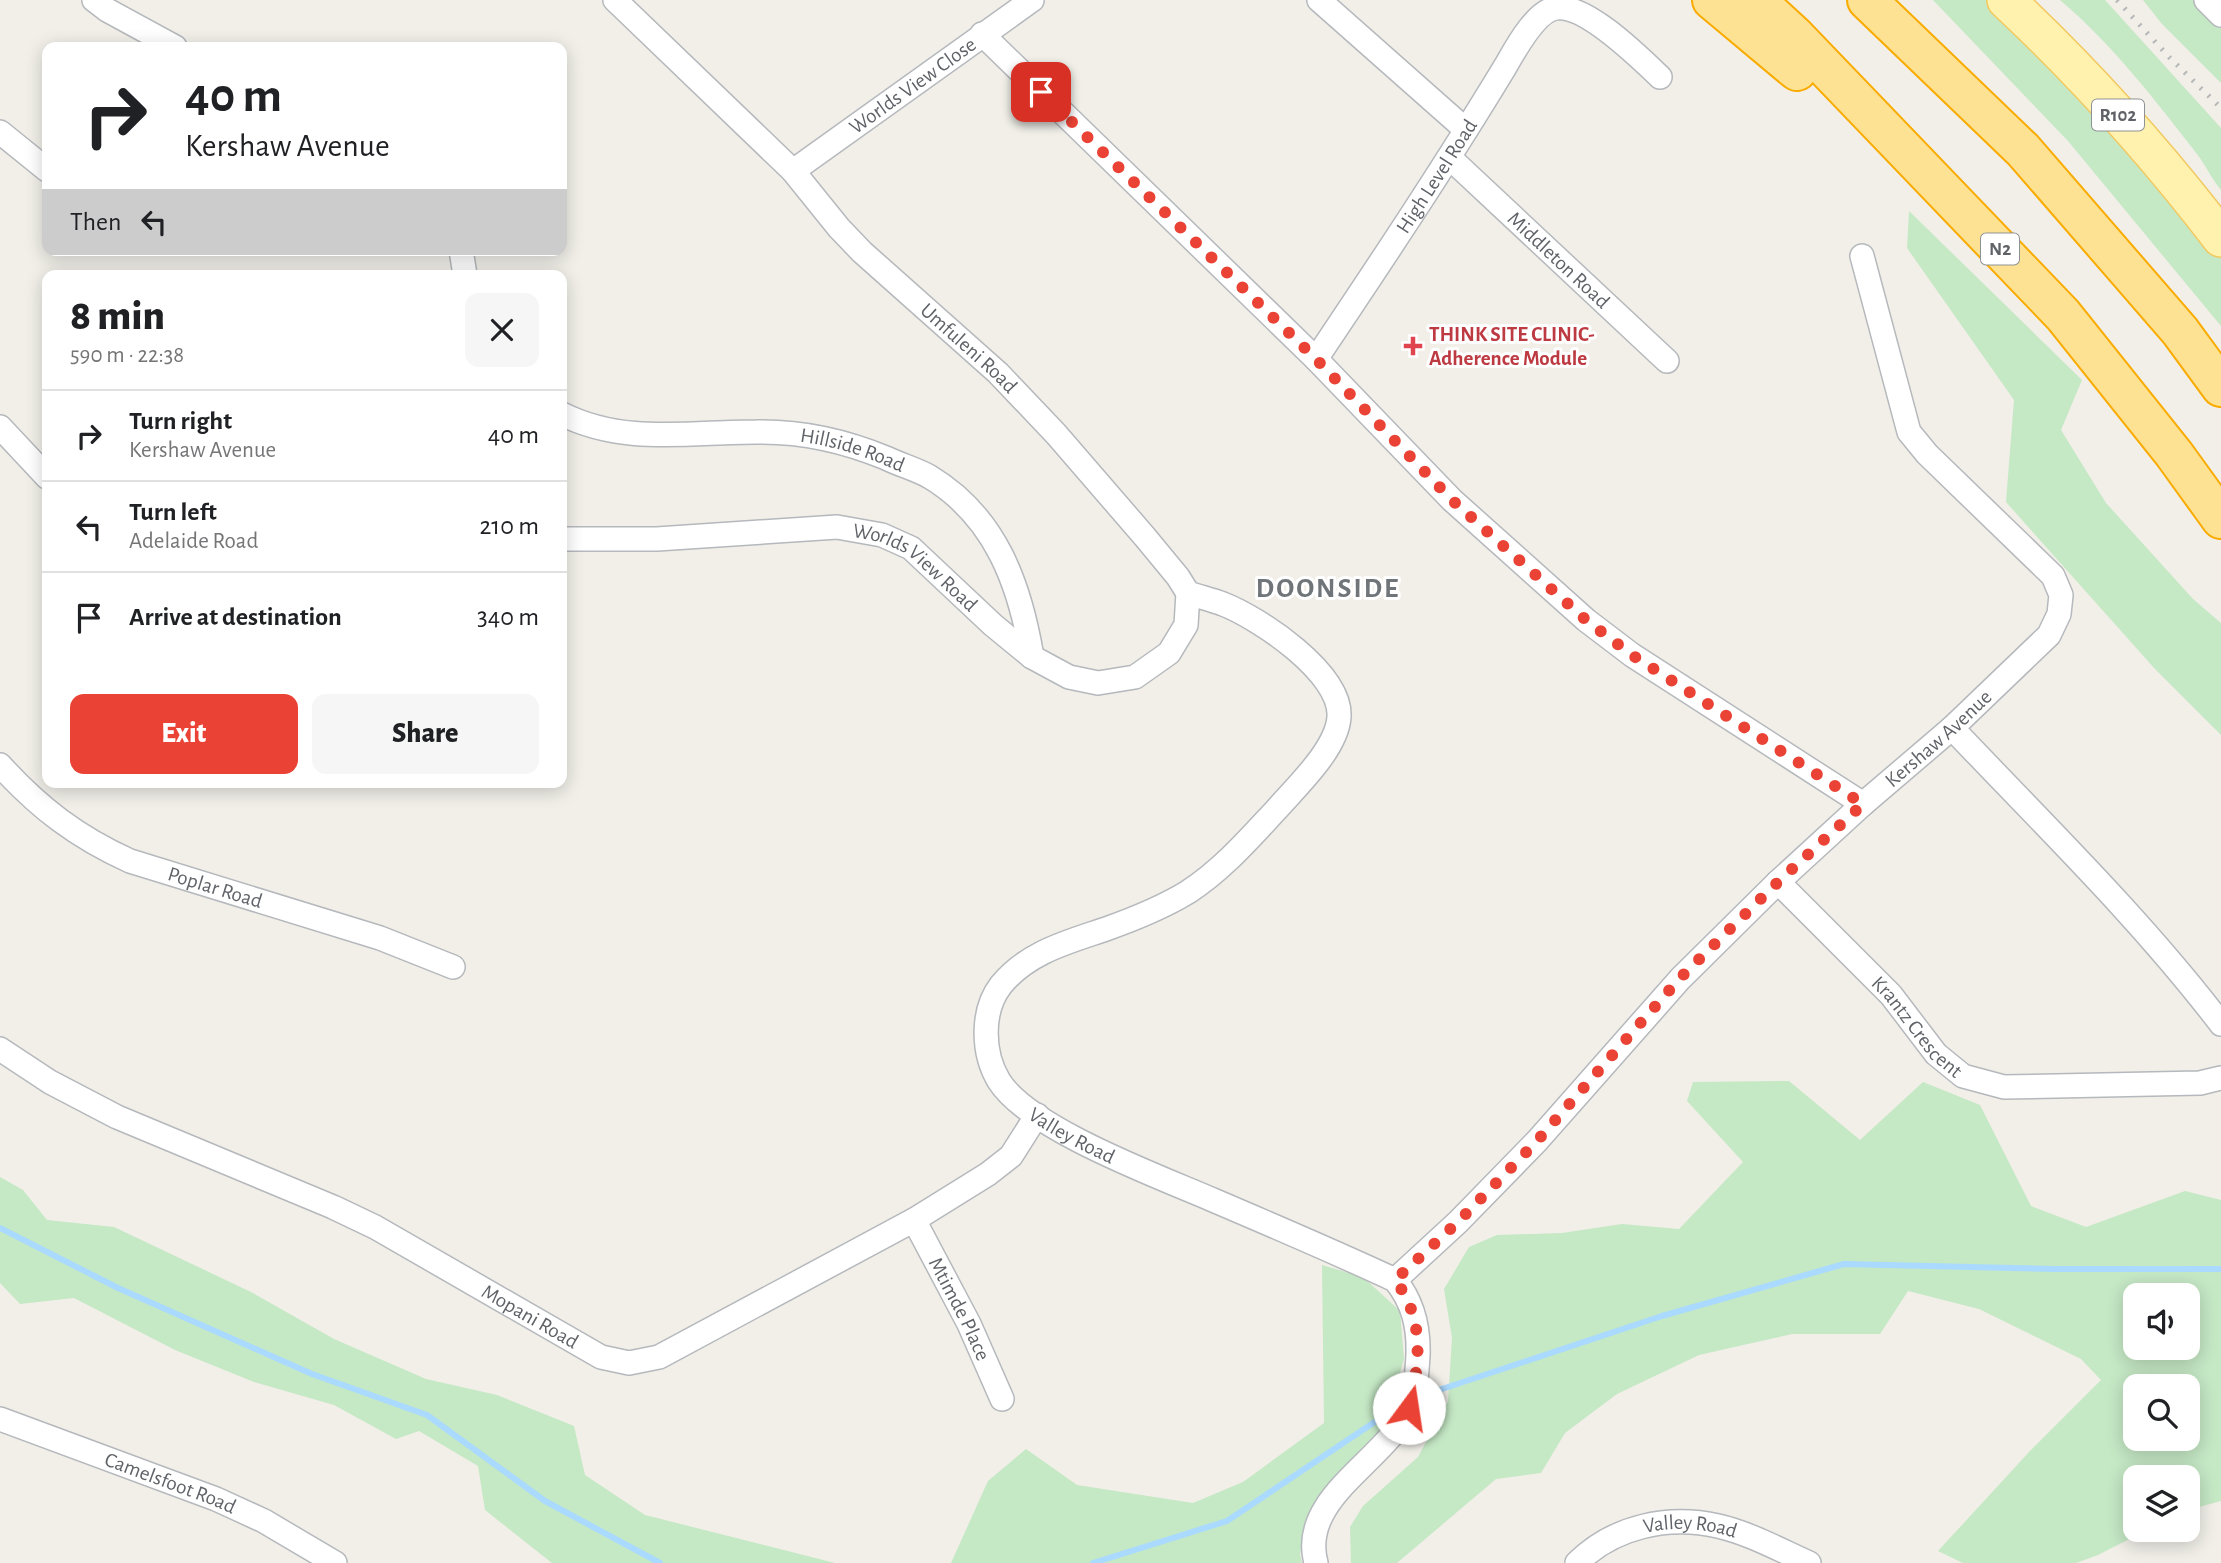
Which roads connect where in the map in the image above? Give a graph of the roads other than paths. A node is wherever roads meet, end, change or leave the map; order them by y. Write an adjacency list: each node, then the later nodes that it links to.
1 (94, 0): 13 (street)
2 (615, 0): 21 (street, Umfuleni Road)
3 (1032, 0): 12 (street, Worlds View Close)
4 (1320, 0): 16 (street)
5 (1712, 0): 15 (highway)
6 (1756, 0): 15 (highway, N2)
7 (1867, 0): 18 (highway)
8 (1903, 0): 18 (highway)
9 (2006, 0): 22 (main road, R102)
10 (2206, 0): 11 (street)
11 (2221, 15)
12 (982, 34): 21 (street, Worlds View Close); 24 (street)
13 (166, 42)
14 (1660, 77): 16 (street, High Level Road)
15 (1869, 111): 30 (highway, N2)
16 (1466, 131): 19 (street, High Level Road)
17 (0, 132): 20 (street)
18 (2023, 150): 26 (highway)
19 (1450, 158): 24 (street, High Level Road); 25 (street, Middleton Road)
20 (42, 166)
21 (793, 171): 32 (street, Umfuleni Road)
22 (2221, 238)
23 (1862, 256): 34 (street, Kershaw Avenue)
24 (1316, 359): 36 (street)
25 (1667, 361)
26 (2221, 387)
27 (567, 416): 33 (street, Hillside Road)
28 (0, 427): 29 (street)
29 (42, 472)
30 (2221, 519)
31 (567, 539): 33 (street, Worlds View Road)
32 (1188, 593): 33 (street, Worlds View Road); 42 (street, Valley Road)
33 (1032, 657)
34 (1952, 728): 36 (street, Kershaw Avenue); 39 (street)
35 (0, 765): 38 (street, Poplar Road)
36 (1863, 804): 37 (street, Kershaw Avenue)
37 (1778, 882): 41 (street, Krantz Crescent); 44 (street, Kershaw Avenue)
38 (453, 967)
39 (2221, 1024)
40 (0, 1049): 43 (street, Mopani Road)
41 (2221, 1078)
42 (1037, 1115): 43 (street, Mopani Road); 44 (street, Valley Road)
43 (914, 1220): 45 (street, Mtimde Place)
44 (1395, 1280): 48 (street)
45 (1002, 1399)
46 (0, 1419): 47 (street, Camelsfoot Road)
47 (335, 1563)
48 (1316, 1563)
49 (1577, 1563): 50 (street, Valley Road)
50 (1809, 1563)

